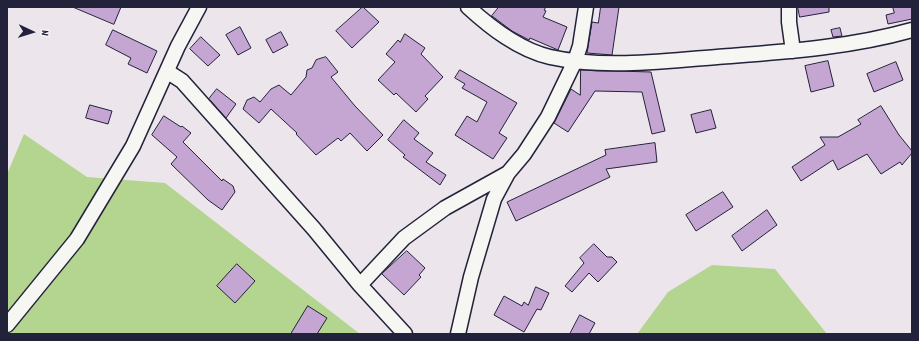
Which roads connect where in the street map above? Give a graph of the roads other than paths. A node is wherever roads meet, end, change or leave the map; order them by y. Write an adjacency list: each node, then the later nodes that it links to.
1 (199, 7): 6 (street)
2 (468, 7): 8 (street)
3 (586, 7): 8 (street)
4 (789, 7): 7 (street)
5 (912, 30): 7 (street)
6 (178, 46): 9 (street); 10 (street)
7 (793, 51): 8 (street)
8 (575, 61): 11 (street)
9 (168, 72): 10 (street); 13 (street)
10 (182, 81): 12 (street)
11 (508, 173): 12 (street); 15 (street)
12 (360, 285): 14 (street)
13 (7, 325)
14 (405, 334)
15 (458, 334)

